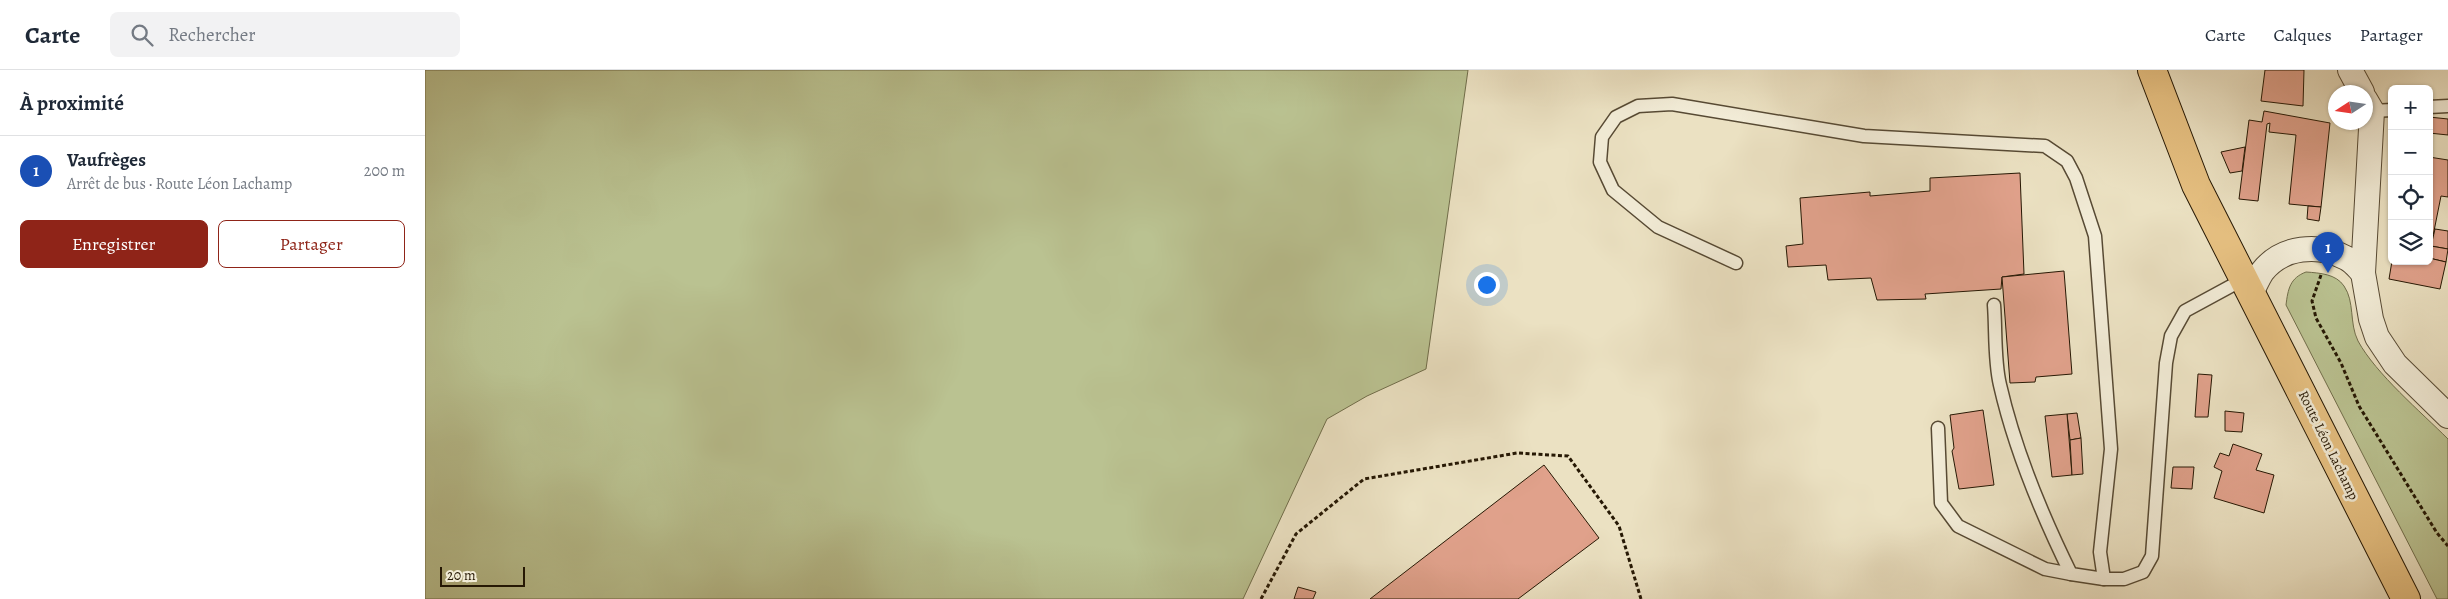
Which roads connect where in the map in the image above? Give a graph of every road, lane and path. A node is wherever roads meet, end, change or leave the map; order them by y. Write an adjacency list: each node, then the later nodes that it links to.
1 (2152, 70): 10 (main road, Route Léon Lachamp)
2 (2350, 70): 3 (street)
3 (2360, 85)
4 (2448, 106): 5 (lane)
5 (2433, 107)
6 (2371, 130): 9 (street)
7 (2329, 251): 9 (street); 10 (street); 14 (path)
8 (1736, 262): 16 (lane)
9 (2363, 273): 12 (street)
10 (2248, 286): 16 (lane); 19 (main road, Route Léon Lachamp)
11 (1994, 305): 15 (lane)
12 (2448, 416)
13 (1938, 428): 15 (lane)
14 (2448, 546)
15 (2071, 574): 16 (lane)
16 (2104, 579)
17 (1261, 599): 18 (path)
18 (1641, 599)
19 (2406, 599)

